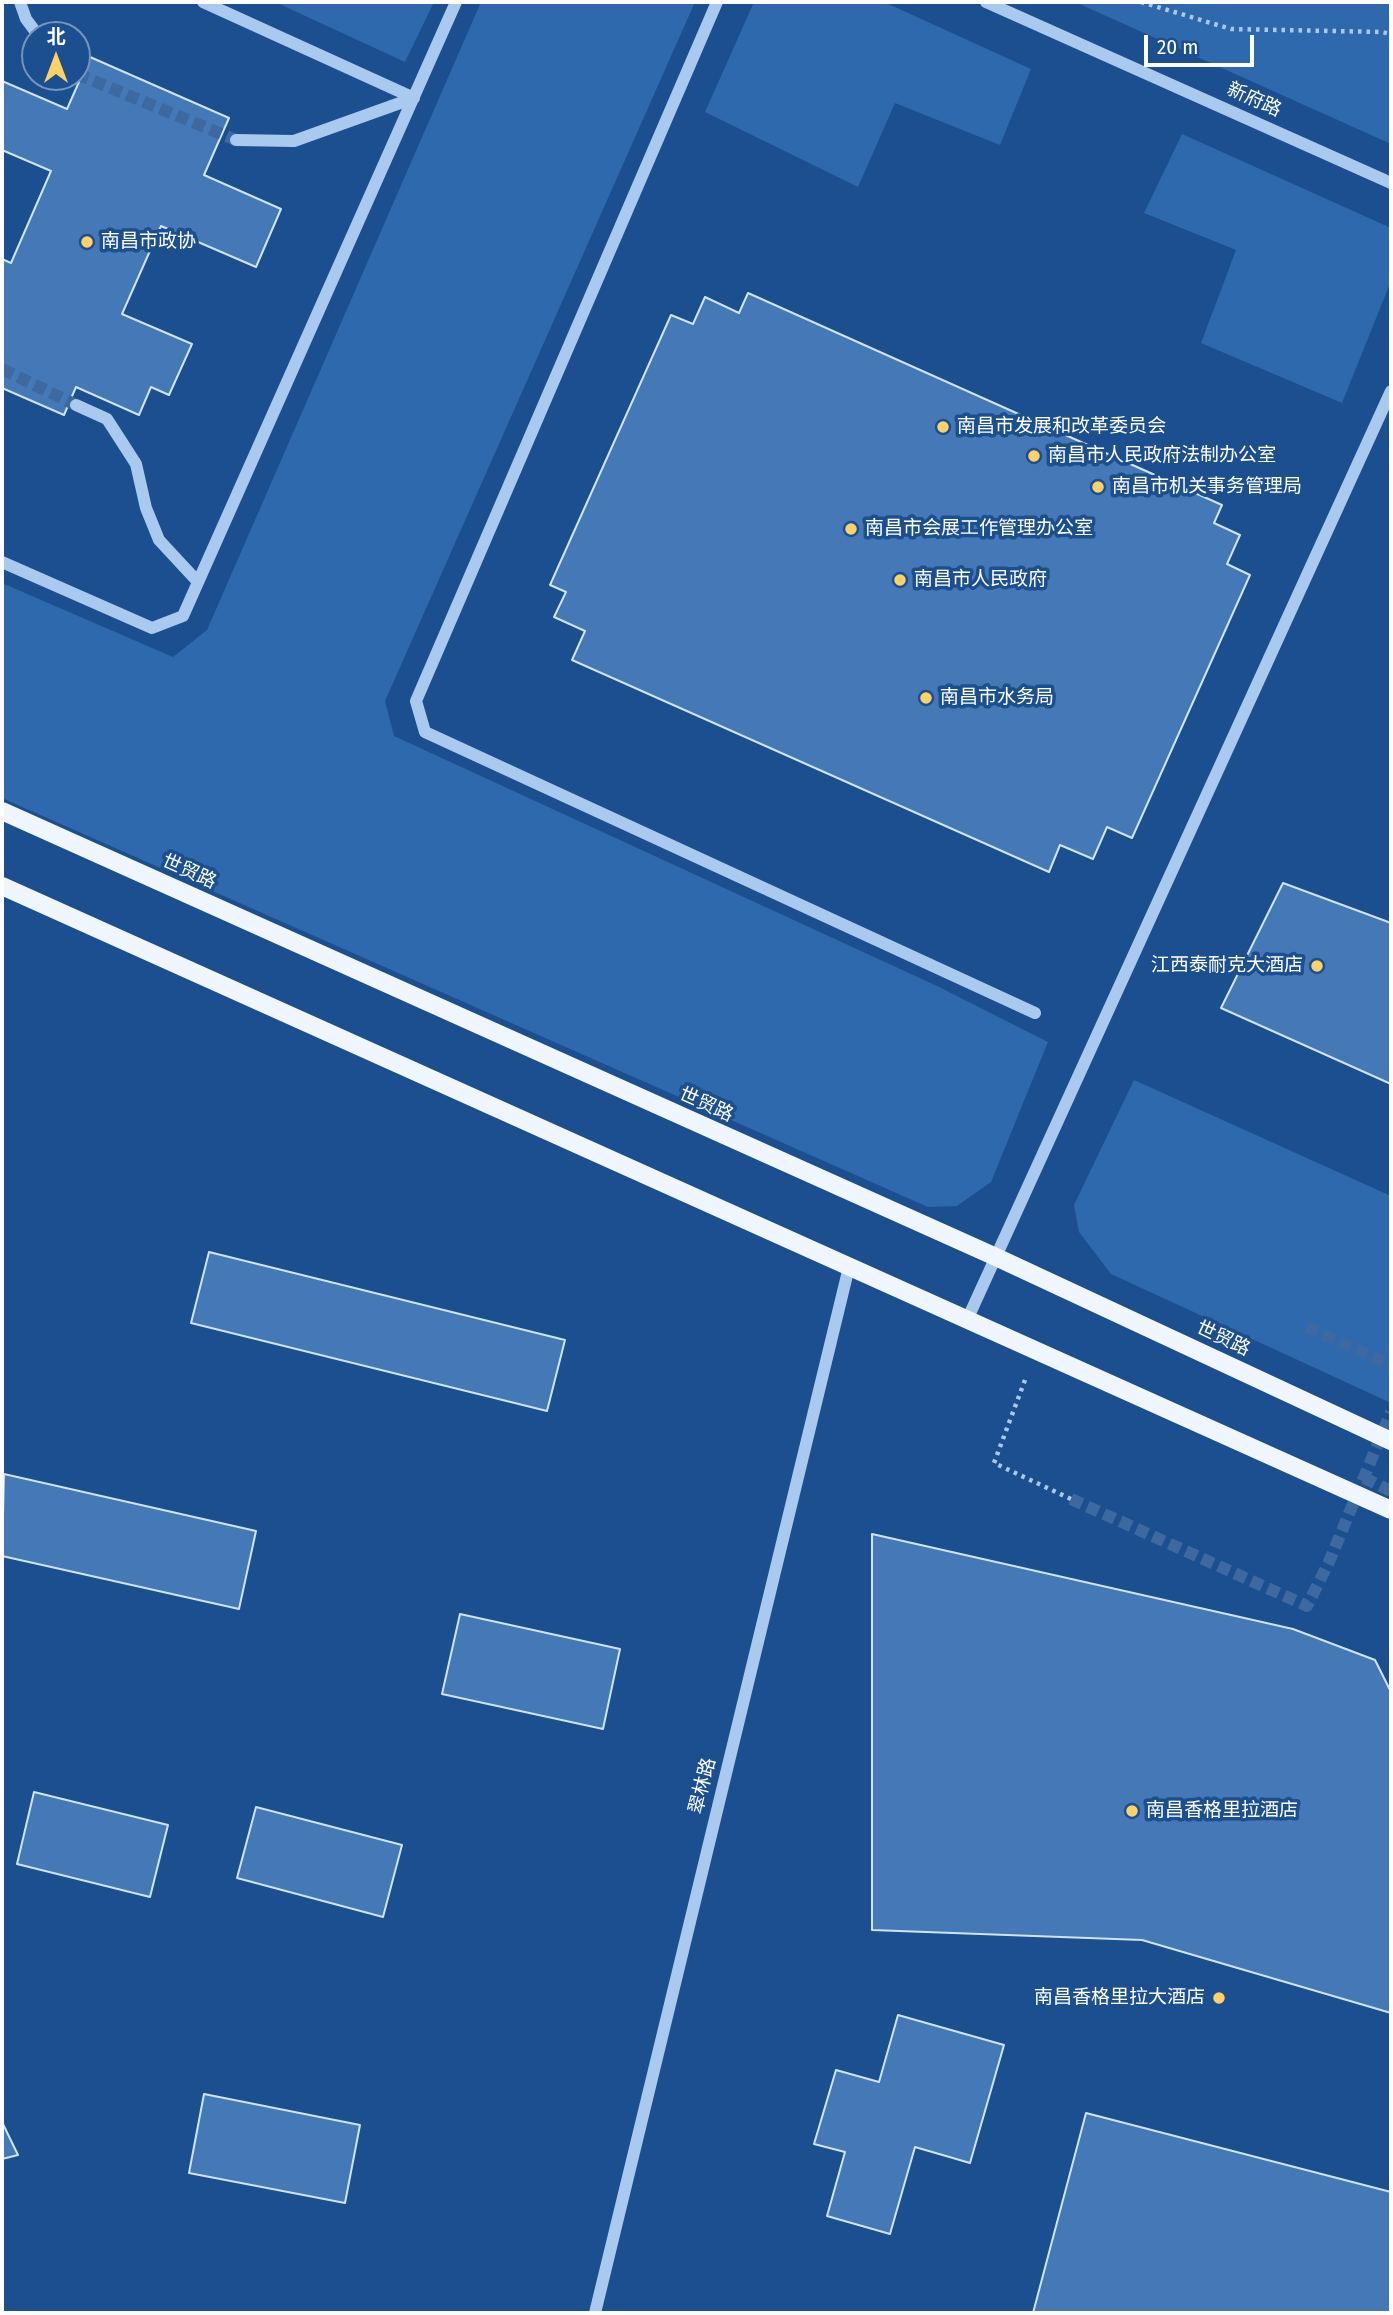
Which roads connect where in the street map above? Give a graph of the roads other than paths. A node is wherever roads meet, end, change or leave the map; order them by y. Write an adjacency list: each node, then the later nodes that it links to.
1 (20, 2): 6 (street)
2 (203, 2): 7 (street)
3 (456, 2): 7 (street)
4 (717, 2): 16 (street)
5 (986, 2): 9 (street, 新府路)
6 (28, 21)
7 (414, 98): 8 (street); 13 (street)
8 (236, 140)
9 (1391, 183)
10 (1391, 391): 17 (street)
11 (76, 405): 13 (street)
12 (2, 562): 13 (street)
13 (198, 582)
14 (2, 811): 17 (main road, 世贸路)
15 (2, 886): 18 (main road)
16 (1035, 1013)
17 (996, 1257): 19 (street); 20 (main road, 世贸路)
18 (849, 1267): 19 (main road); 22 (street, 翠林路)
19 (967, 1320): 21 (main road)
20 (1391, 1441)
21 (1391, 1510)
22 (595, 2313)

